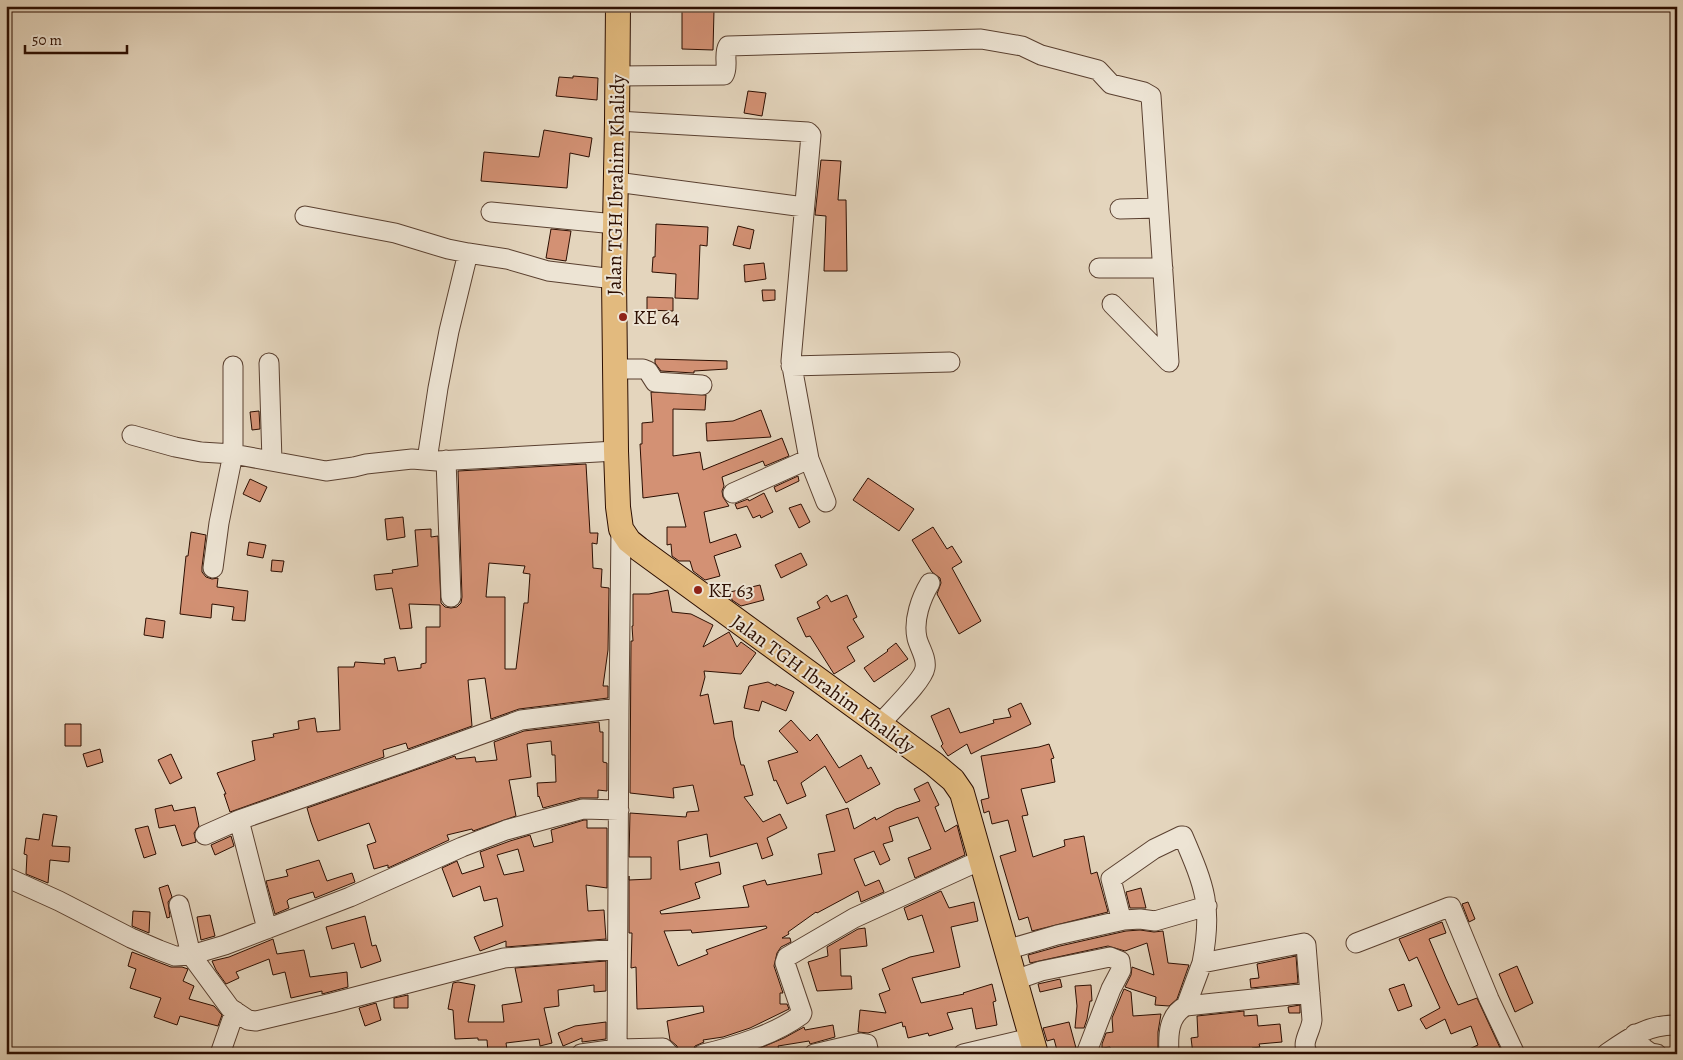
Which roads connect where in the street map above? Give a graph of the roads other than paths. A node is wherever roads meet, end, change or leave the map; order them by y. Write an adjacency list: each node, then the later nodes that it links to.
1 (618, 6): 2 (main road, Jalan TGH Ibrahim Khalidy)
2 (618, 76): 3 (main road, Jalan TGH Ibrahim Khalidy); 6 (street)
3 (617, 121): 4 (main road, Jalan TGH Ibrahim Khalidy); 5 (street)
4 (616, 182): 5 (street); 10 (main road, Jalan TGH Ibrahim Khalidy)
5 (804, 207): 19 (street)
6 (1158, 208): 7 (street); 13 (street)
7 (1120, 209)
8 (490, 212): 10 (street)
9 (305, 216): 11 (street)
10 (615, 224): 14 (main road, Jalan TGH Ibrahim Khalidy)
11 (468, 253): 14 (street); 26 (street)
12 (1099, 268): 13 (street)
13 (1162, 268): 15 (street)
14 (614, 279): 20 (main road, Jalan TGH Ibrahim Khalidy)
15 (1112, 304)
16 (950, 362): 19 (street)
17 (269, 363): 28 (street)
18 (233, 366): 24 (street)
19 (791, 366): 25 (street)
20 (616, 368): 21 (street); 23 (main road, Jalan TGH Ibrahim Khalidy)
21 (702, 385)
22 (132, 435): 24 (street)
23 (616, 451): 27 (street); 31 (main road, Jalan TGH Ibrahim Khalidy)
24 (233, 454): 28 (street); 32 (street)
25 (809, 459): 29 (street); 30 (street)
26 (427, 460): 27 (street); 28 (street)
27 (446, 460): 34 (street)
28 (272, 461)
29 (733, 494)
30 (826, 502)
31 (622, 529): 35 (street); 36 (main road, Jalan TGH Ibrahim Khalidy)
32 (213, 568)
33 (930, 583): 36 (street)
34 (450, 597)
35 (618, 708): 37 (street); 38 (street)
36 (879, 724): 40 (main road, Jalan TGH Ibrahim Khalidy)
37 (618, 810): 45 (street); 47 (street)
38 (239, 820): 39 (street); 45 (street)
39 (205, 835)
40 (981, 860): 48 (main road, Jalan TGH Ibrahim Khalidy); 64 (street)
41 (6, 877): 49 (street)
42 (179, 905): 49 (street)
43 (1207, 906): 44 (street); 48 (street); 50 (street)
44 (1121, 918)
45 (266, 929): 49 (street)
46 (1356, 943): 70 (street)
47 (617, 949): 54 (street); 58 (street)
48 (1006, 950): 51 (main road, Jalan TGH Ibrahim Khalidy)
49 (191, 955): 54 (street)
50 (1202, 963): 52 (street); 53 (street)
51 (1015, 980): 57 (main road, Jalan TGH Ibrahim Khalidy); 68 (street)
52 (1310, 993): 53 (street); 59 (street)
53 (1186, 1006): 69 (street)
54 (234, 1011): 61 (street)
55 (1677, 1025): 56 (street)
56 (1635, 1034): 60 (street); 71 (street)
57 (1034, 1046): 67 (street)
58 (617, 1051): 62 (street); 63 (street)
59 (1304, 1052)
60 (1662, 1053)
61 (220, 1054)
62 (581, 1054)
63 (669, 1054)
64 (703, 1054)
65 (814, 1054): 66 (street)
66 (869, 1054)
67 (963, 1054)
68 (1086, 1054)
69 (1169, 1054)
70 (1515, 1054)
71 (1606, 1054)

